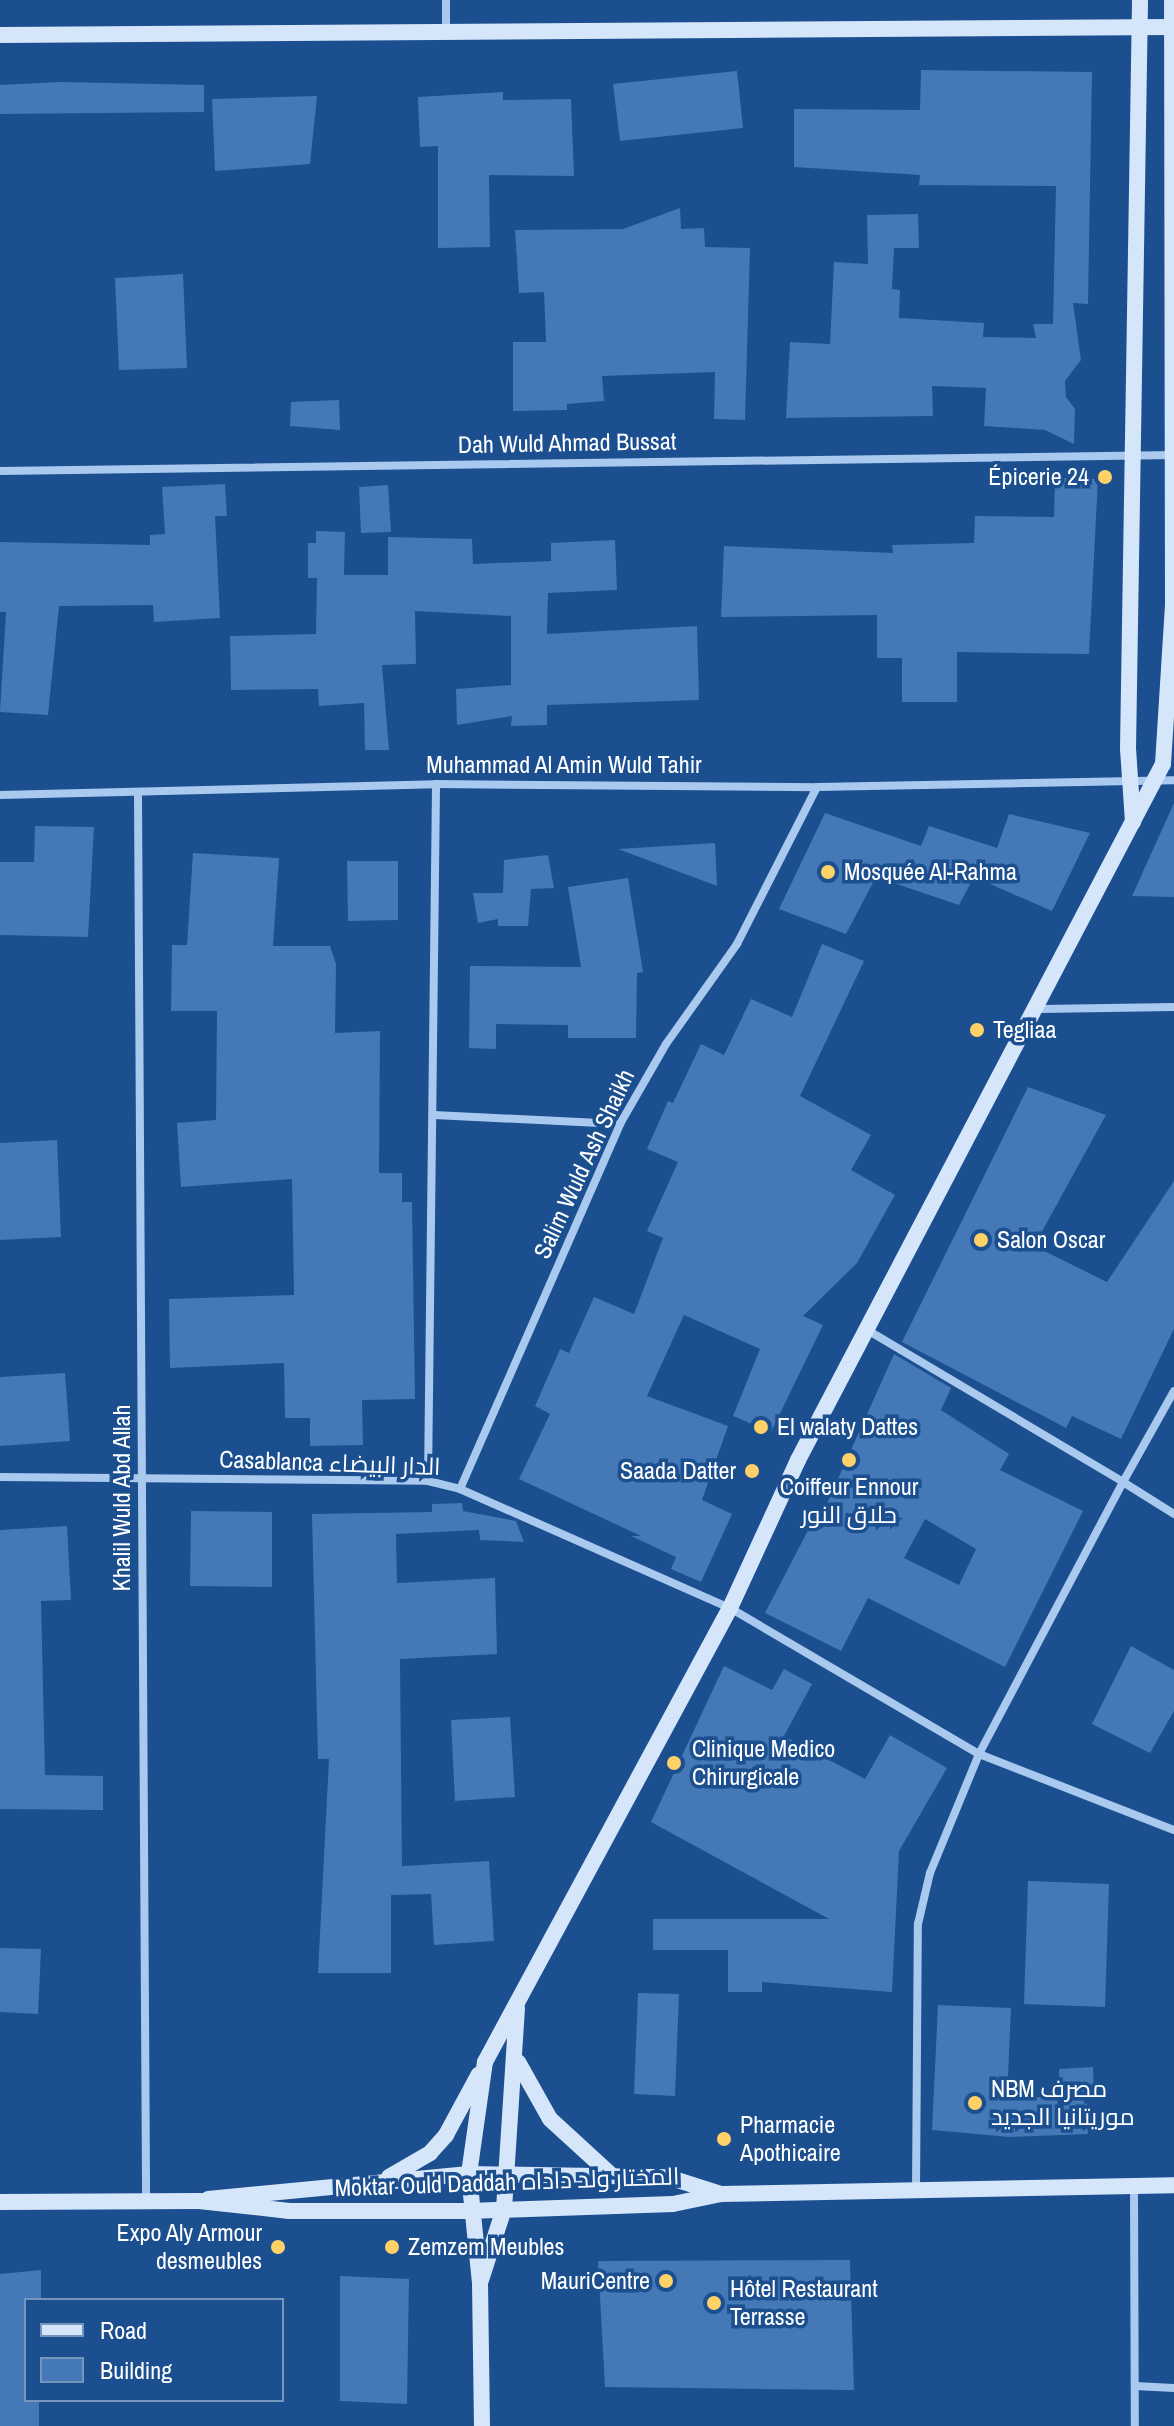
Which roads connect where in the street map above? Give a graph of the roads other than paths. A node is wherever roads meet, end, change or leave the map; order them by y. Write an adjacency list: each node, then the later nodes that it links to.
1 (446, 0): 6 (street)
2 (1140, 0): 4 (street)
3 (1172, 0): 5 (street)
4 (1140, 27): 5 (street); 6 (street); 8 (street)
5 (1173, 27): 9 (street)
6 (446, 32): 7 (street)
7 (0, 35)
8 (1135, 454): 9 (street, Dah Wuld Ahmad Bussat); 10 (street, Dah Wuld Ahmad Bussat); 12 (street)
9 (1173, 455): 11 (street)
10 (0, 471)
11 (1166, 780): 12 (street, Muhammad Al Amin Wuld Tahir); 17 (street)
12 (1129, 782): 14 (street, Muhammad Al Amin Wuld Tahir); 17 (street)
13 (436, 784): 14 (street, Muhammad Al Amin Wuld Tahir); 16 (street, Muhammad Al Amin Wuld Tahir); 20 (street)
14 (817, 787): 21 (street, Salim Wuld Ash Shaikh)
15 (0, 795): 16 (street, Muhammad Al Amin Wuld Tahir)
16 (138, 796): 25 (street, Khalil Wuld Abd Allah)
17 (1133, 822): 19 (street)
18 (1174, 1007): 19 (street)
19 (1040, 1009): 22 (street)
20 (434, 1115): 21 (street); 26 (street)
21 (620, 1124): 28 (street, Salim Wuld Ash Shaikh)
22 (869, 1331): 27 (street); 30 (street)
23 (1174, 1391): 27 (street)
24 (0, 1477): 25 (street, Casablanca الدار البيضاء)
25 (141, 1478): 26 (street, Casablanca الدار البيضاء); 44 (street, Khalil Wuld Abd Allah)
26 (428, 1481): 28 (street, Casablanca الدار البيضاء)
27 (1123, 1482): 29 (street); 31 (street)
28 (460, 1489): 30 (street, Casablanca الدار البيضاء)
29 (1174, 1514)
30 (730, 1608): 31 (street, Casablanca الدار البيضاء); 33 (street)
31 (979, 1754): 32 (street, Casablanca الدار البيضاء); 42 (street)
32 (1174, 1830)
33 (517, 2006): 34 (street); 35 (street)
34 (485, 2062): 36 (street); 39 (street)
35 (518, 2062): 37 (street); 38 (street)
36 (469, 2174): 37 (street, Moktar Ould Daddah المختار ولد داداه); 39 (street, Moktar Ould Daddah المختار ولد داداه); 48 (street)
37 (506, 2174): 38 (street, Moktar Ould Daddah المختار ولد داداه); 47 (street)
38 (610, 2174): 43 (street, Moktar Ould Daddah المختار ولد داداه)
39 (387, 2178): 45 (street, Moktar Ould Daddah المختار ولد داداه)
40 (1174, 2185): 41 (street)
41 (1134, 2188): 42 (street); 50 (street)
42 (916, 2191): 43 (street)
43 (721, 2194): 47 (street, Moktar Ould Daddah المختار ولد داداه)
44 (146, 2201): 45 (street, Moktar Ould Daddah المختار ولد داداه); 46 (street, Moktar Ould Daddah المختار ولد داداه)
45 (199, 2201): 48 (street, Moktar Ould Daddah المختار ولد داداه)
46 (0, 2202)
47 (504, 2209): 48 (street, Moktar Ould Daddah المختار ولد داداه); 49 (street)
48 (469, 2211): 49 (street)
49 (480, 2283): 52 (street)
50 (1135, 2386): 51 (street); 53 (street)
51 (1174, 2388)
52 (482, 2426)
53 (1135, 2426)

